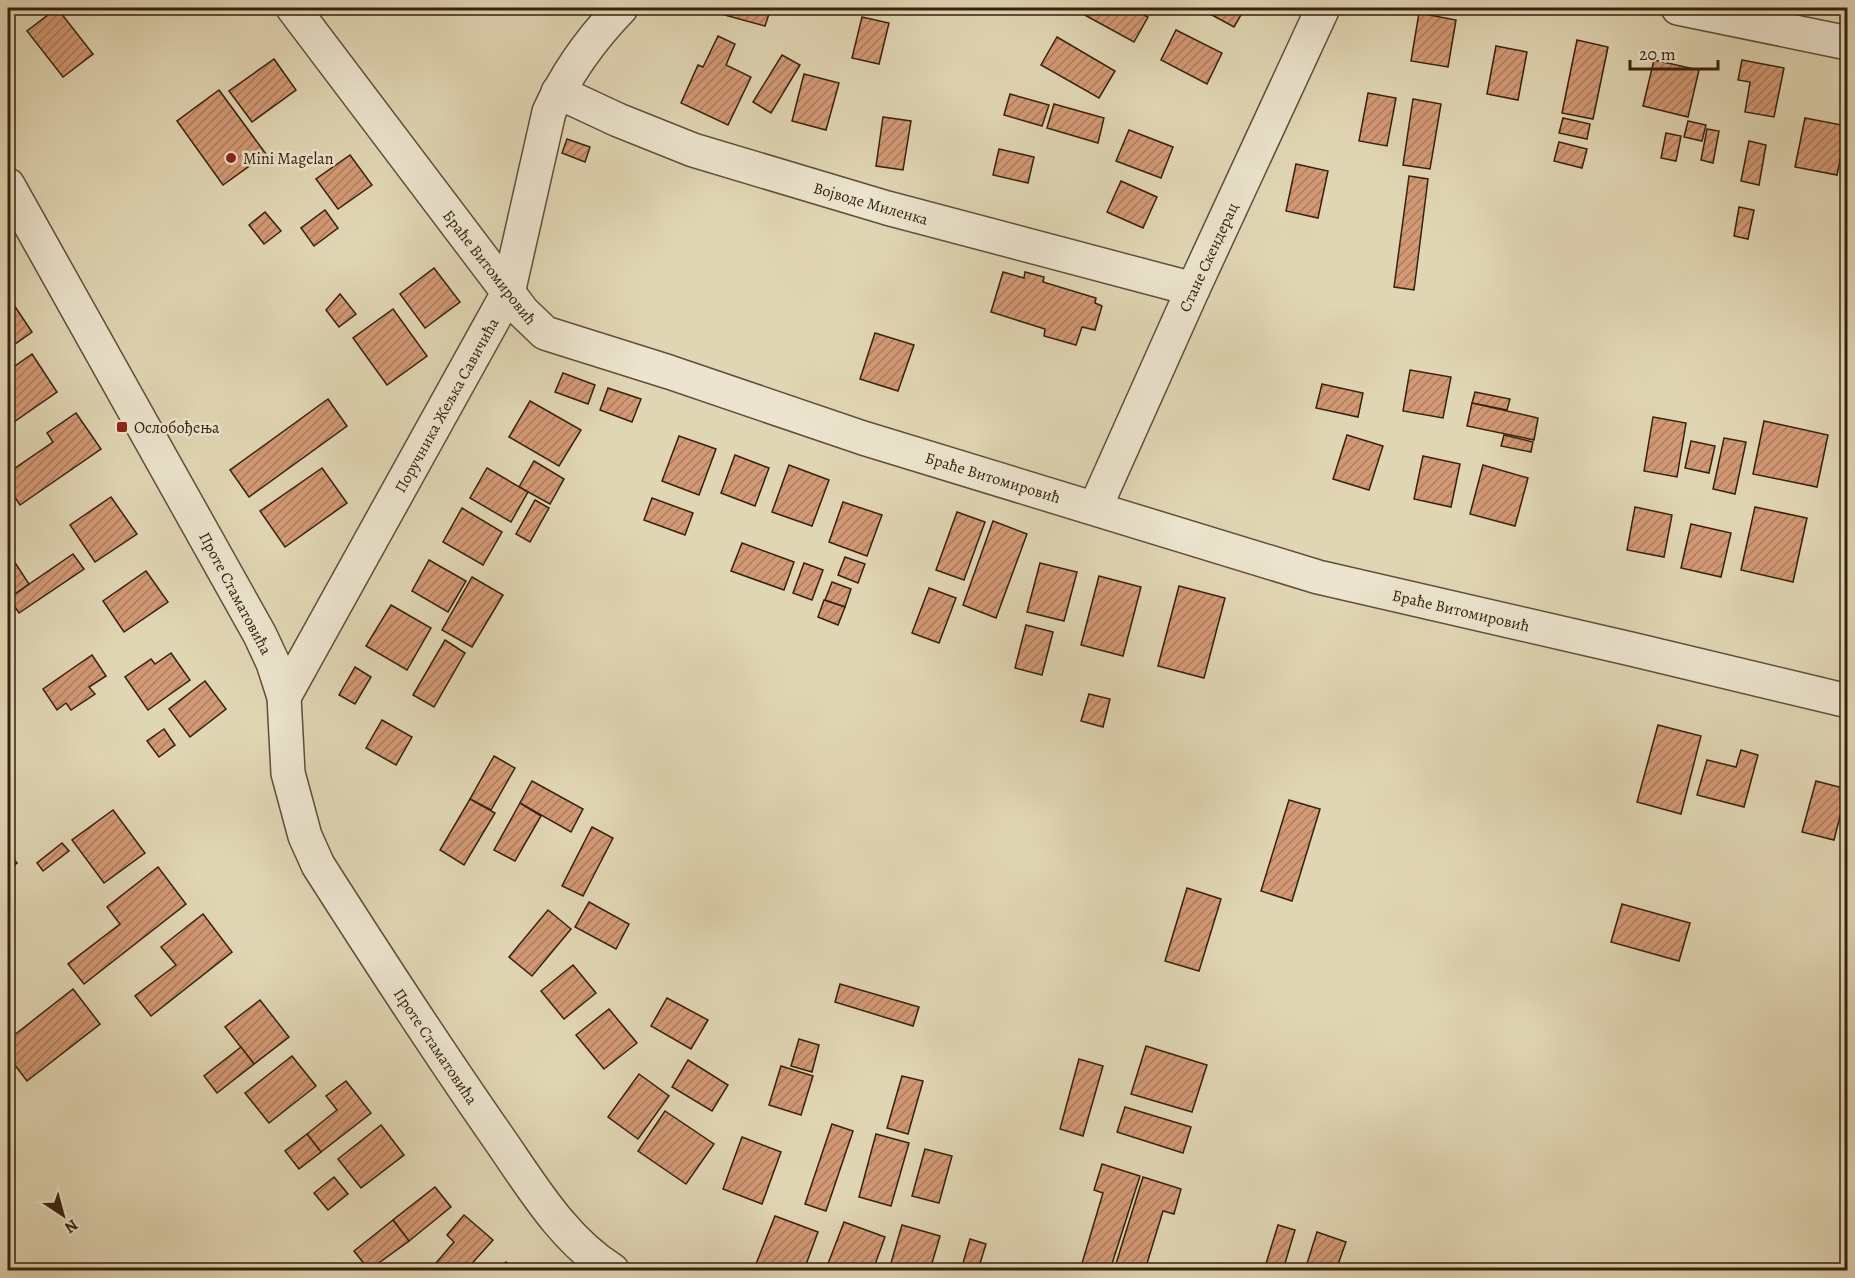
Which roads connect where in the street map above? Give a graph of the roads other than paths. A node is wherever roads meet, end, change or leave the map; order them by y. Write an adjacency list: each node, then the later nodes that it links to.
1 (293, 8): 9 (street, Браће Витомировић)
2 (621, 8): 6 (street, Поручника Жељка Савичића)
3 (1323, 8): 8 (street, Стане Скендерац)
4 (1678, 8): 5 (street)
5 (1848, 43)
6 (558, 92): 8 (street, Војводе Миленка); 9 (street, Поручника Жељка Савичића)
7 (8, 185): 11 (street, Проте Стаматовића)
8 (1193, 289): 10 (street, Стане Скендерац)
9 (508, 293): 10 (street, Браће Витомировић); 11 (street, Поручника Жељка Савичића)
10 (1095, 508): 12 (street, Браће Витомировић)
11 (284, 697): 13 (street, Проте Стаматовића)
12 (1848, 701)
13 (612, 1270)

